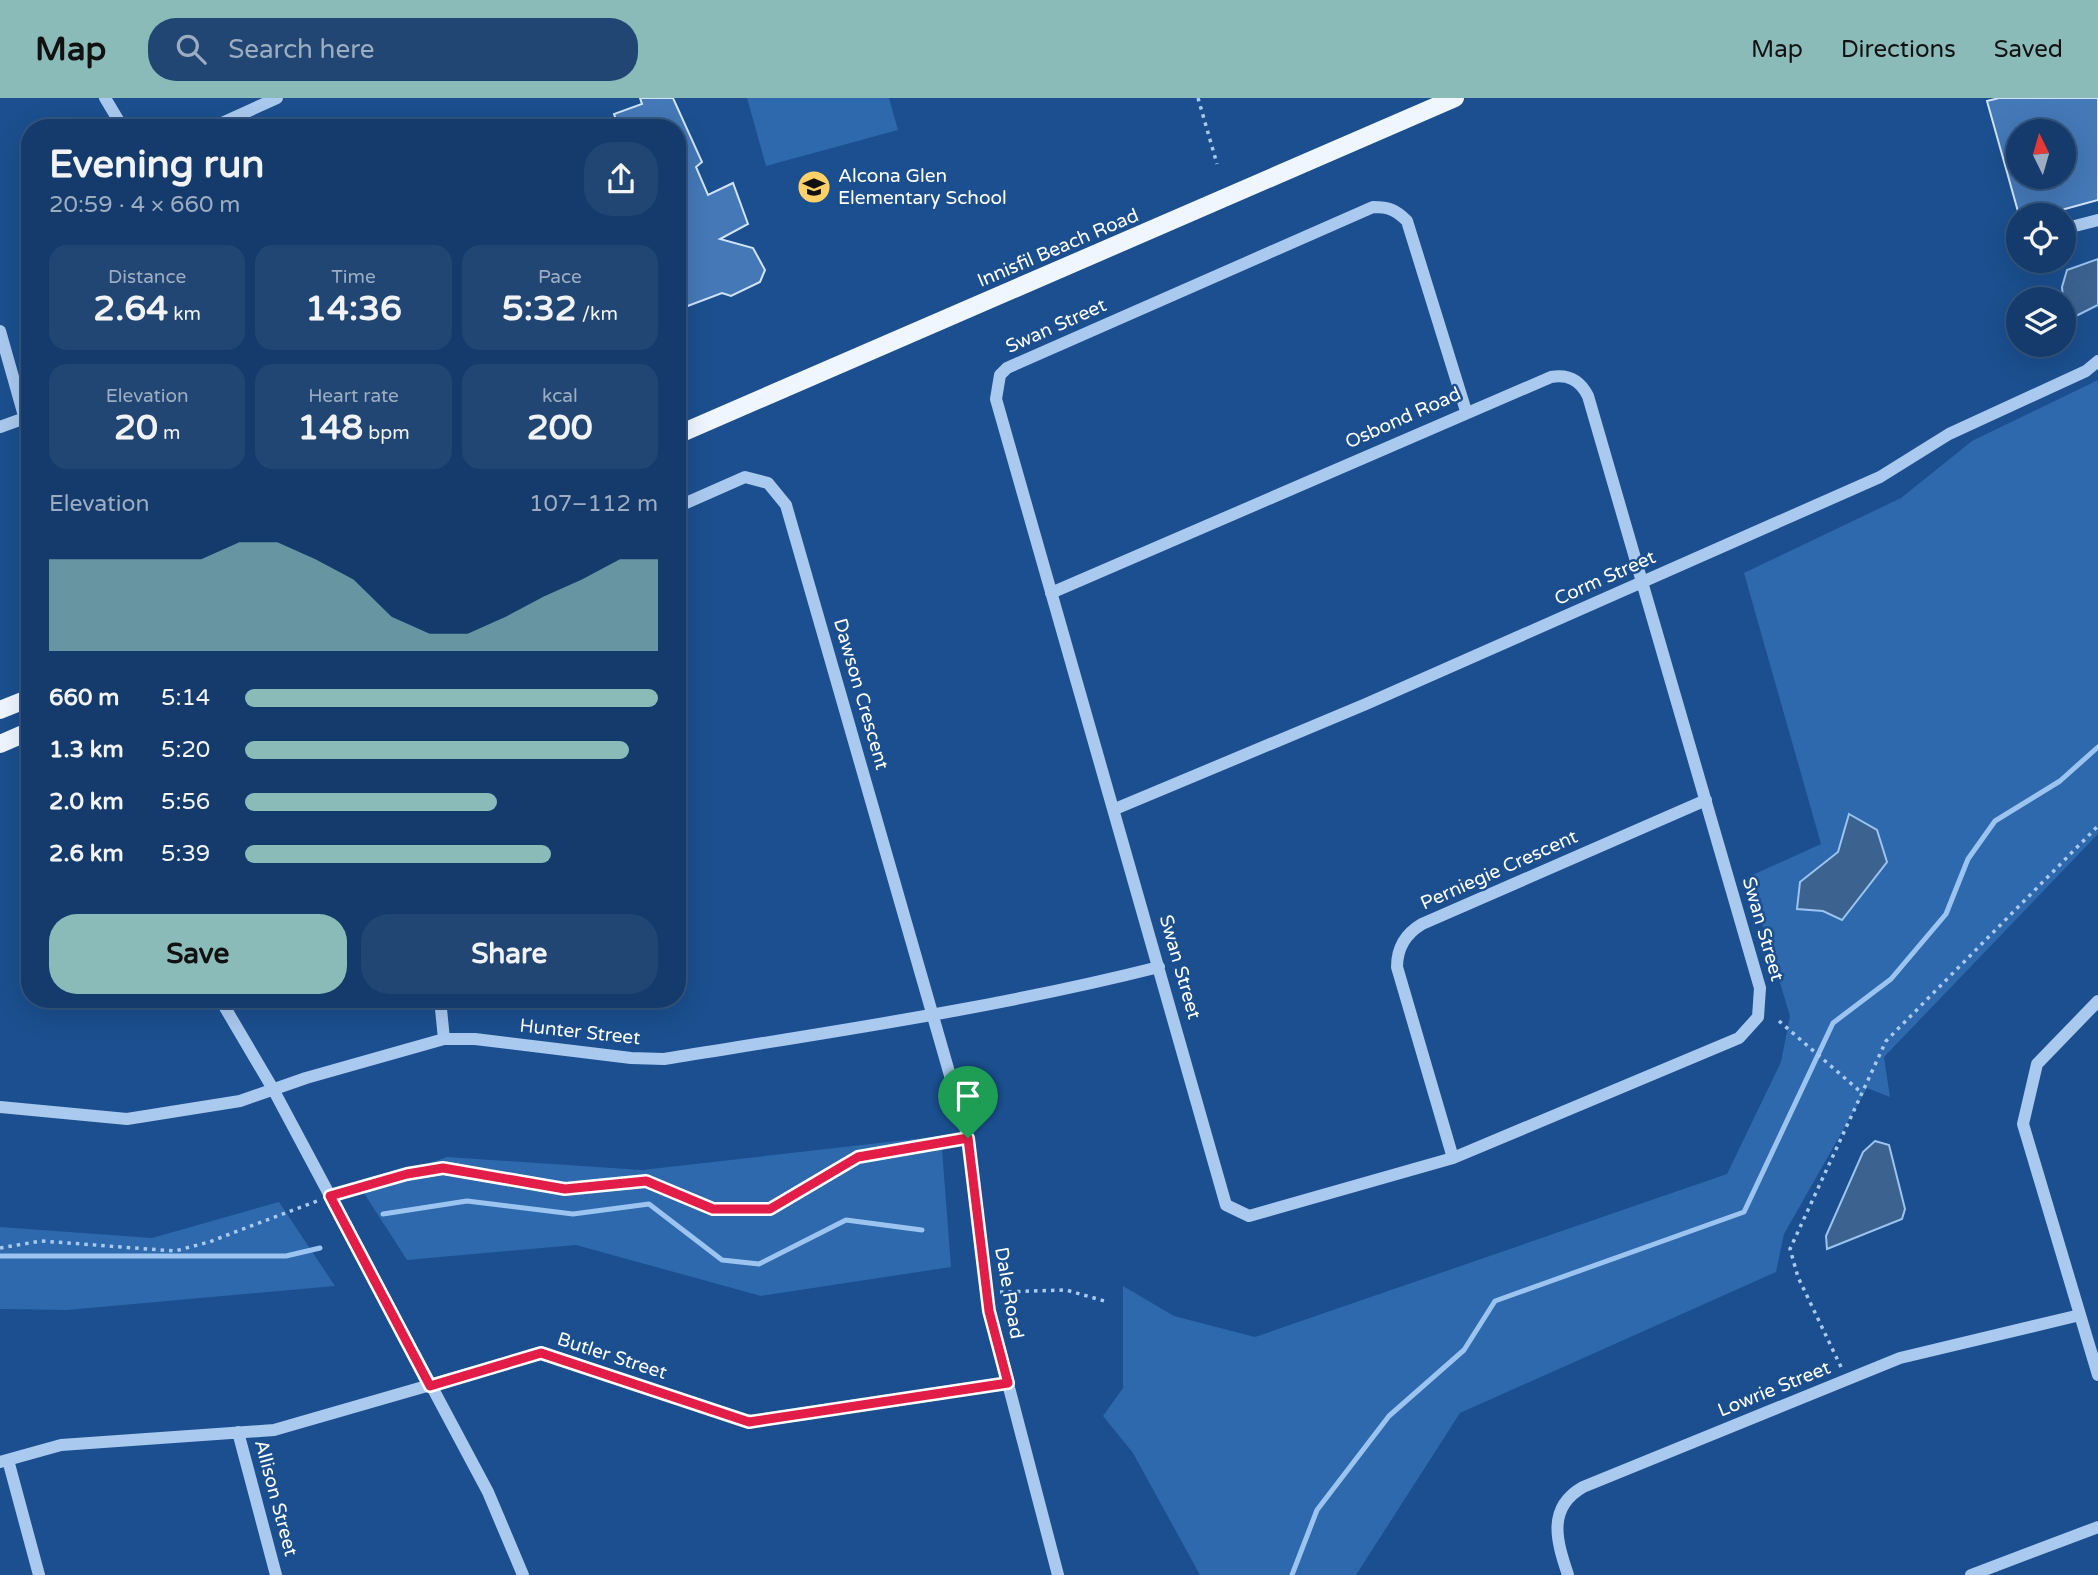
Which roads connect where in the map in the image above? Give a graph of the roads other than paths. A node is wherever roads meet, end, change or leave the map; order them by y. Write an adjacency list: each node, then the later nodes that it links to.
1 (105, 98): 4 (street)
2 (277, 98): 5 (street)
3 (1455, 98): 14 (main road, Innisfil Beach Road)
4 (118, 119)
5 (231, 119)
6 (2098, 220): 7 (street)
7 (2076, 226)
8 (0, 331): 10 (street)
9 (2098, 361): 16 (street, Corm Street)
10 (21, 404)
11 (1466, 411): 16 (street, Osbond Road); 17 (street, Osbond Road); 17 (street, Swan Street)
12 (21, 419): 13 (street)
13 (0, 427)
14 (686, 431)
15 (686, 504): 28 (street, Dawson Crescent)
16 (1641, 583): 22 (street, Swan Street); 23 (street, Corm Street)
17 (1051, 593): 23 (street, Swan Street)
18 (21, 702): 19 (main road)
19 (0, 710)
20 (21, 735): 21 (main road)
21 (0, 744)
22 (1706, 800): 32 (street, Perniegie Crescent); 32 (street, Swan Street)
23 (1115, 809): 24 (street, Swan Street)
24 (1159, 967): 28 (street, Hunter Street); 32 (street, Swan Street)
25 (2098, 1001): 33 (street)
26 (225, 1008): 30 (street)
27 (441, 1008): 29 (street)
28 (934, 1016): 29 (street, Hunter Street); 35 (street, Dale Road)
29 (444, 1039): 30 (street, Hunter Street)
30 (273, 1090): 31 (street, Hunter Street); 36 (street)
31 (0, 1107)
32 (1453, 1158)
33 (2080, 1315): 34 (street); 44 (street, Lowrie Street)
34 (2098, 1376)
35 (1008, 1383): 36 (street, Butler Street); 43 (street, Dale Road)
36 (430, 1386): 37 (street, Butler Street); 42 (street)
37 (238, 1432): 38 (street, Butler Street); 41 (street, Allison Street)
38 (4, 1461): 40 (street)
39 (2098, 1527): 45 (street)
40 (39, 1575)
41 (276, 1575)
42 (523, 1575)
43 (1058, 1575)
44 (1568, 1575)
45 (1971, 1575)

